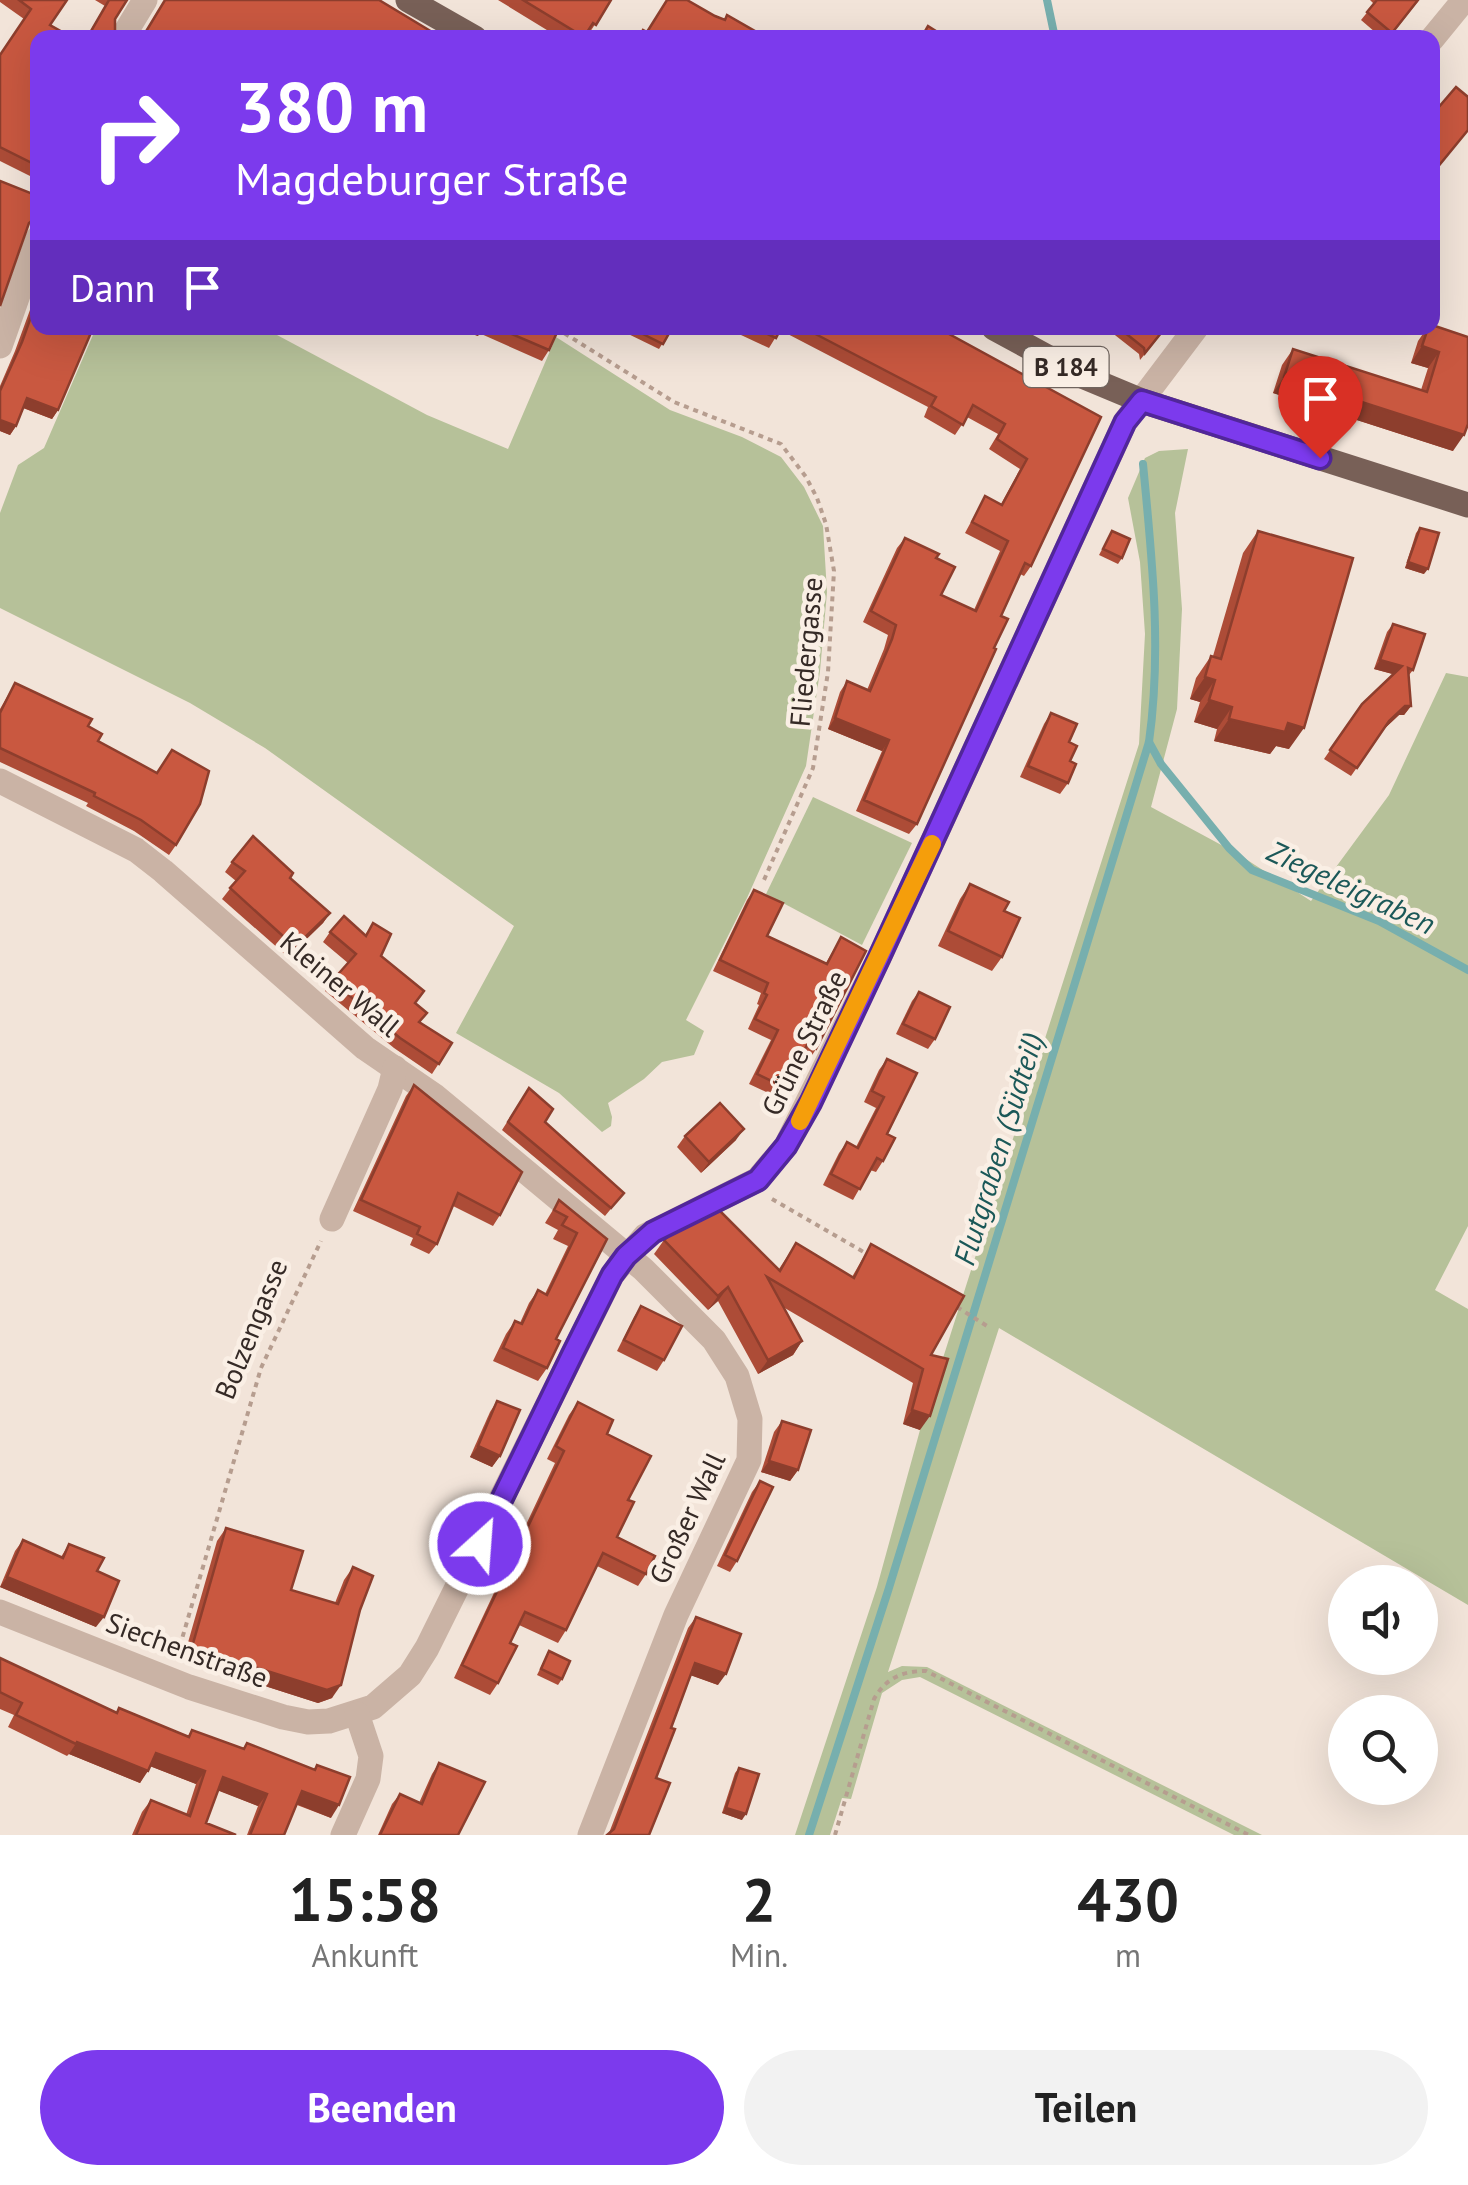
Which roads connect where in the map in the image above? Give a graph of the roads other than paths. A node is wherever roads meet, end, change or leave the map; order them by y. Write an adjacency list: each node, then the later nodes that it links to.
1 (144, 0): 4 (street)
2 (408, 0): 5 (main road)
3 (1464, 0): 6 (street)
4 (127, 30)
5 (461, 30)
6 (1439, 30)
7 (30, 261): 10 (street)
8 (1007, 335): 11 (main road, B 184)
9 (1191, 335): 11 (street, Grüne Straße)
10 (0, 346)
11 (1142, 401): 12 (main road, B 184); 16 (street, Grüne Straße)
12 (1468, 505)
13 (0, 781): 14 (street, Kleiner Wall)
14 (396, 1068): 15 (street); 16 (street, Kleiner Wall)
15 (332, 1219)
16 (626, 1256): 18 (street, Grüne Straße); 20 (street, Großer Wall)
17 (0, 1612): 18 (street, Siechenstraße)
18 (357, 1714): 19 (street)
19 (344, 1835)
20 (590, 1835)

